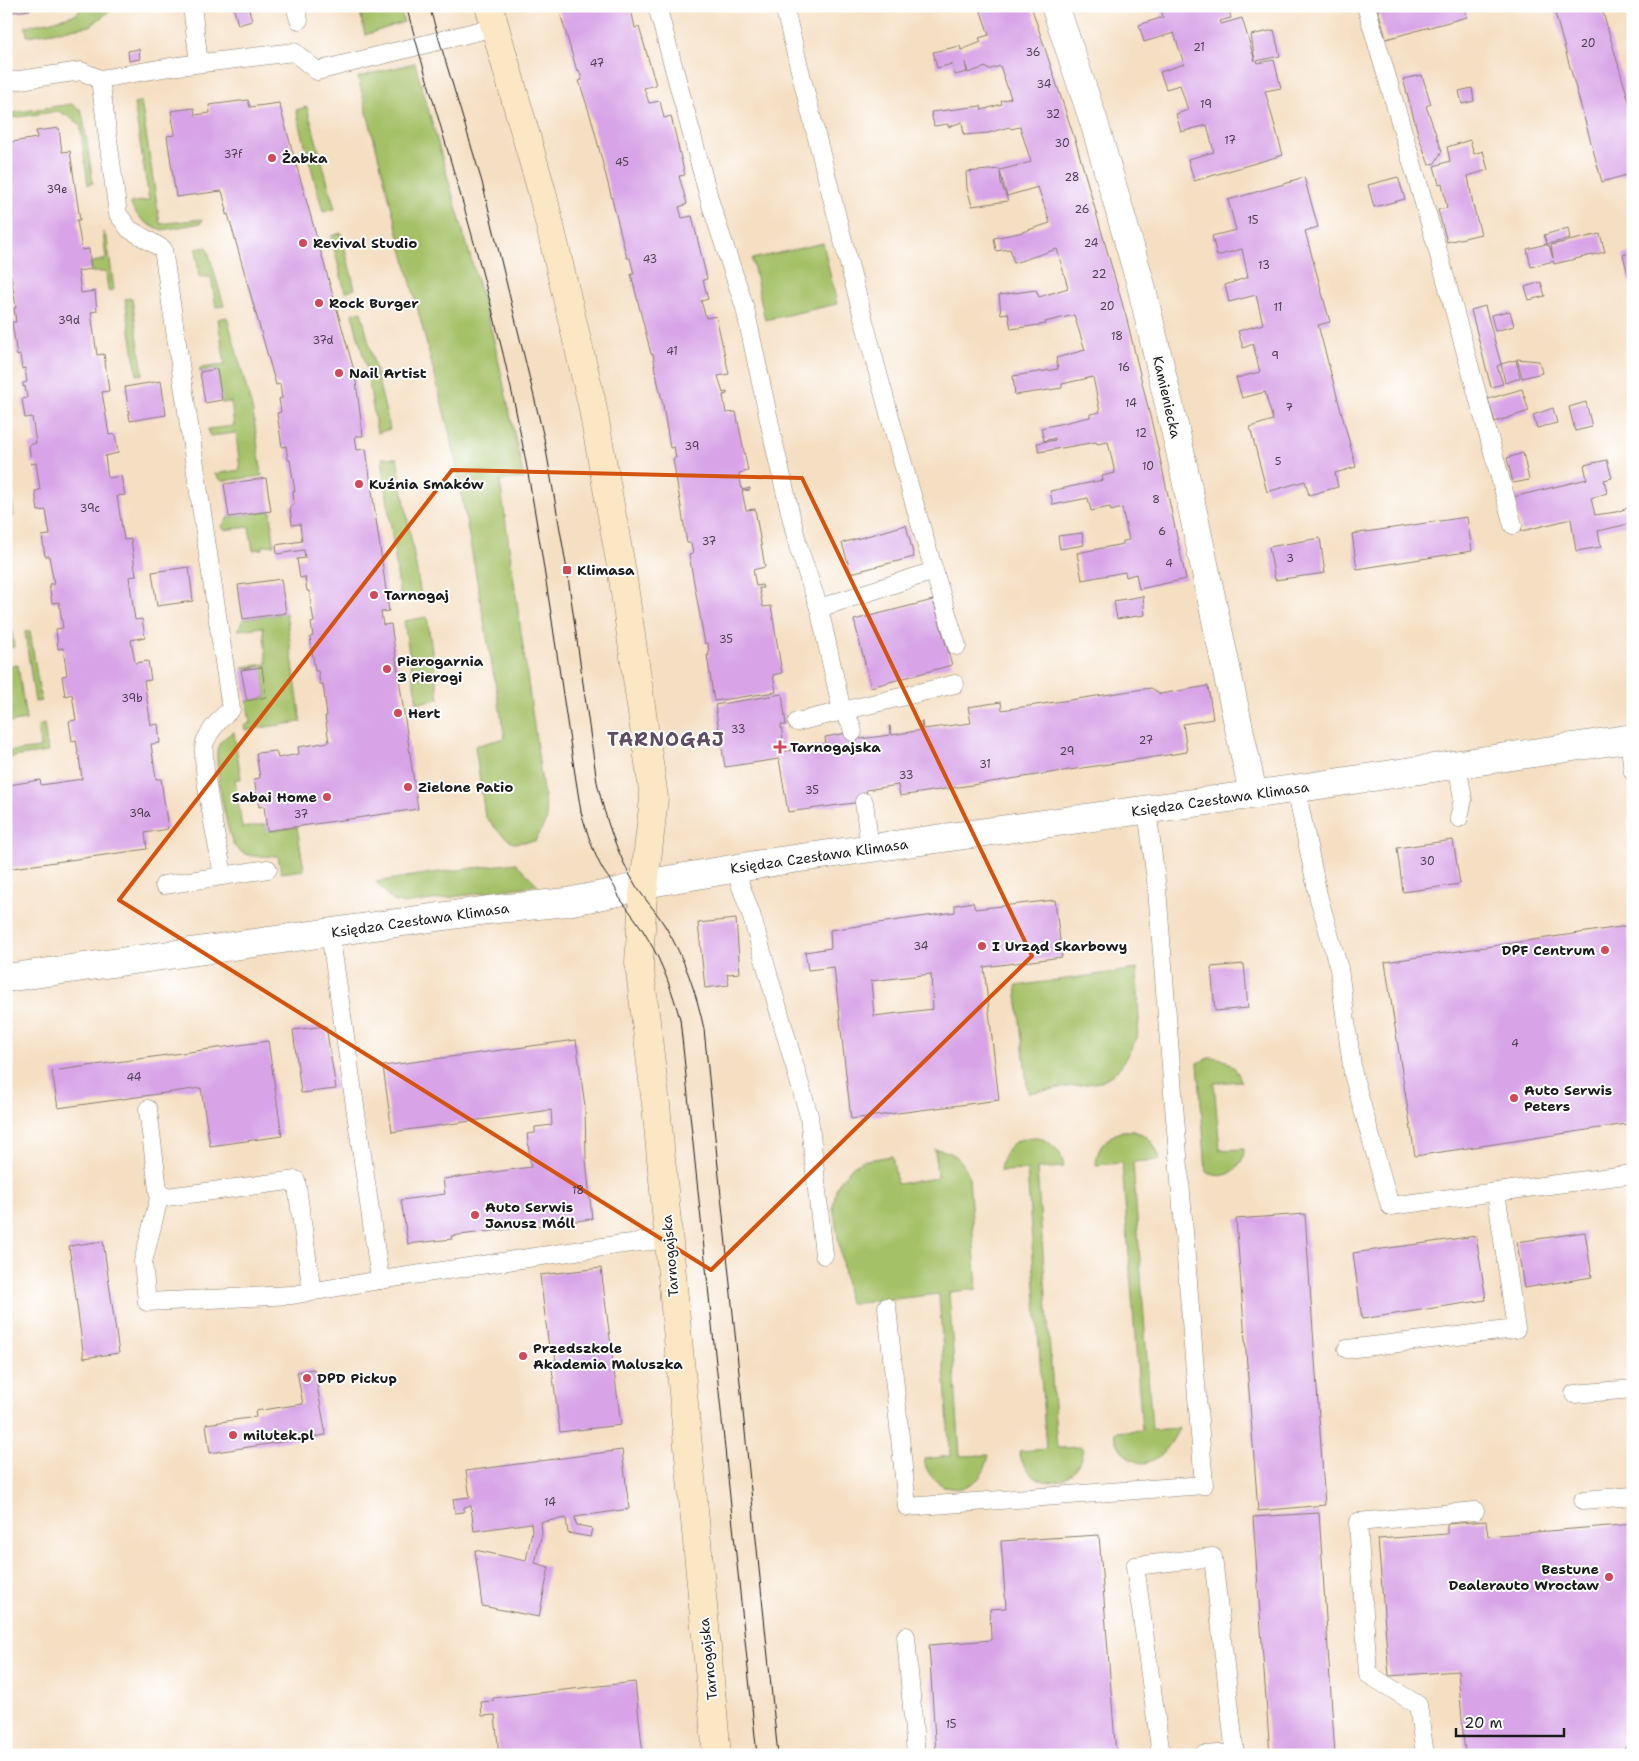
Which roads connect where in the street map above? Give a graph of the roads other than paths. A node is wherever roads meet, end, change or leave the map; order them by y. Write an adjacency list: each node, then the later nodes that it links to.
1 (192, 6): 7 (lane)
2 (657, 6): 12 (lane)
3 (784, 6): 11 (lane)
4 (1055, 6): 22 (street, Kamieniecka)
5 (1366, 6): 10 (lane)
6 (492, 17): 7 (lane); 30 (street, Tarnogajska)
7 (199, 64): 8 (lane)
8 (100, 79): 9 (lane); 29 (lane)
9 (6, 82)
10 (1513, 525)
11 (934, 571): 12 (lane); 13 (lane)
12 (819, 608): 15 (lane)
13 (957, 646)
14 (955, 684): 15 (lane)
15 (842, 711): 16 (lane); 17 (lane)
16 (797, 722)
17 (853, 732)
18 (1631, 738): 19 (street, Księdza Czesława Klimasa); 20 (lane)
19 (1457, 764): 21 (street, Księdza Czesława Klimasa); 25 (lane)
20 (1633, 772)
21 (1296, 788): 22 (street, Księdza Czesława Klimasa); 36 (lane)
22 (1253, 794): 24 (street, Księdza Czesława Klimasa)
23 (864, 802): 26 (lane)
24 (1147, 809): 26 (street, Księdza Czesława Klimasa); 42 (lane)
25 (1460, 818)
26 (870, 848): 27 (street, Księdza Czesława Klimasa)
27 (738, 867): 30 (street, Księdza Czesława Klimasa); 39 (lane)
28 (268, 869): 29 (lane)
29 (223, 875): 31 (lane)
30 (644, 884): 32 (street, Księdza Czesława Klimasa); 38 (street, Tarnogajska)
31 (164, 885)
32 (330, 932): 33 (street, Księdza Czesława Klimasa); 40 (lane)
33 (6, 978)
34 (148, 1109): 37 (lane)
35 (1633, 1174): 36 (lane)
36 (1496, 1192): 43 (lane)
37 (159, 1198): 41 (lane); 41 (lane)
38 (669, 1239): 40 (lane); 51 (street, Tarnogajska)
39 (824, 1255)
40 (380, 1280): 41 (lane)
41 (312, 1292)
42 (887, 1306)
43 (1347, 1350)
44 (1633, 1389): 45 (lane)
45 (1574, 1394)
46 (1633, 1496): 47 (lane)
47 (1583, 1500)
48 (1475, 1511): 55 (lane)
49 (906, 1636): 52 (lane)
50 (1235, 1754): 53 (lane); 54 (lane)
51 (717, 1755)
52 (916, 1755)
53 (1161, 1755)
54 (1202, 1755)
55 (1425, 1755)

